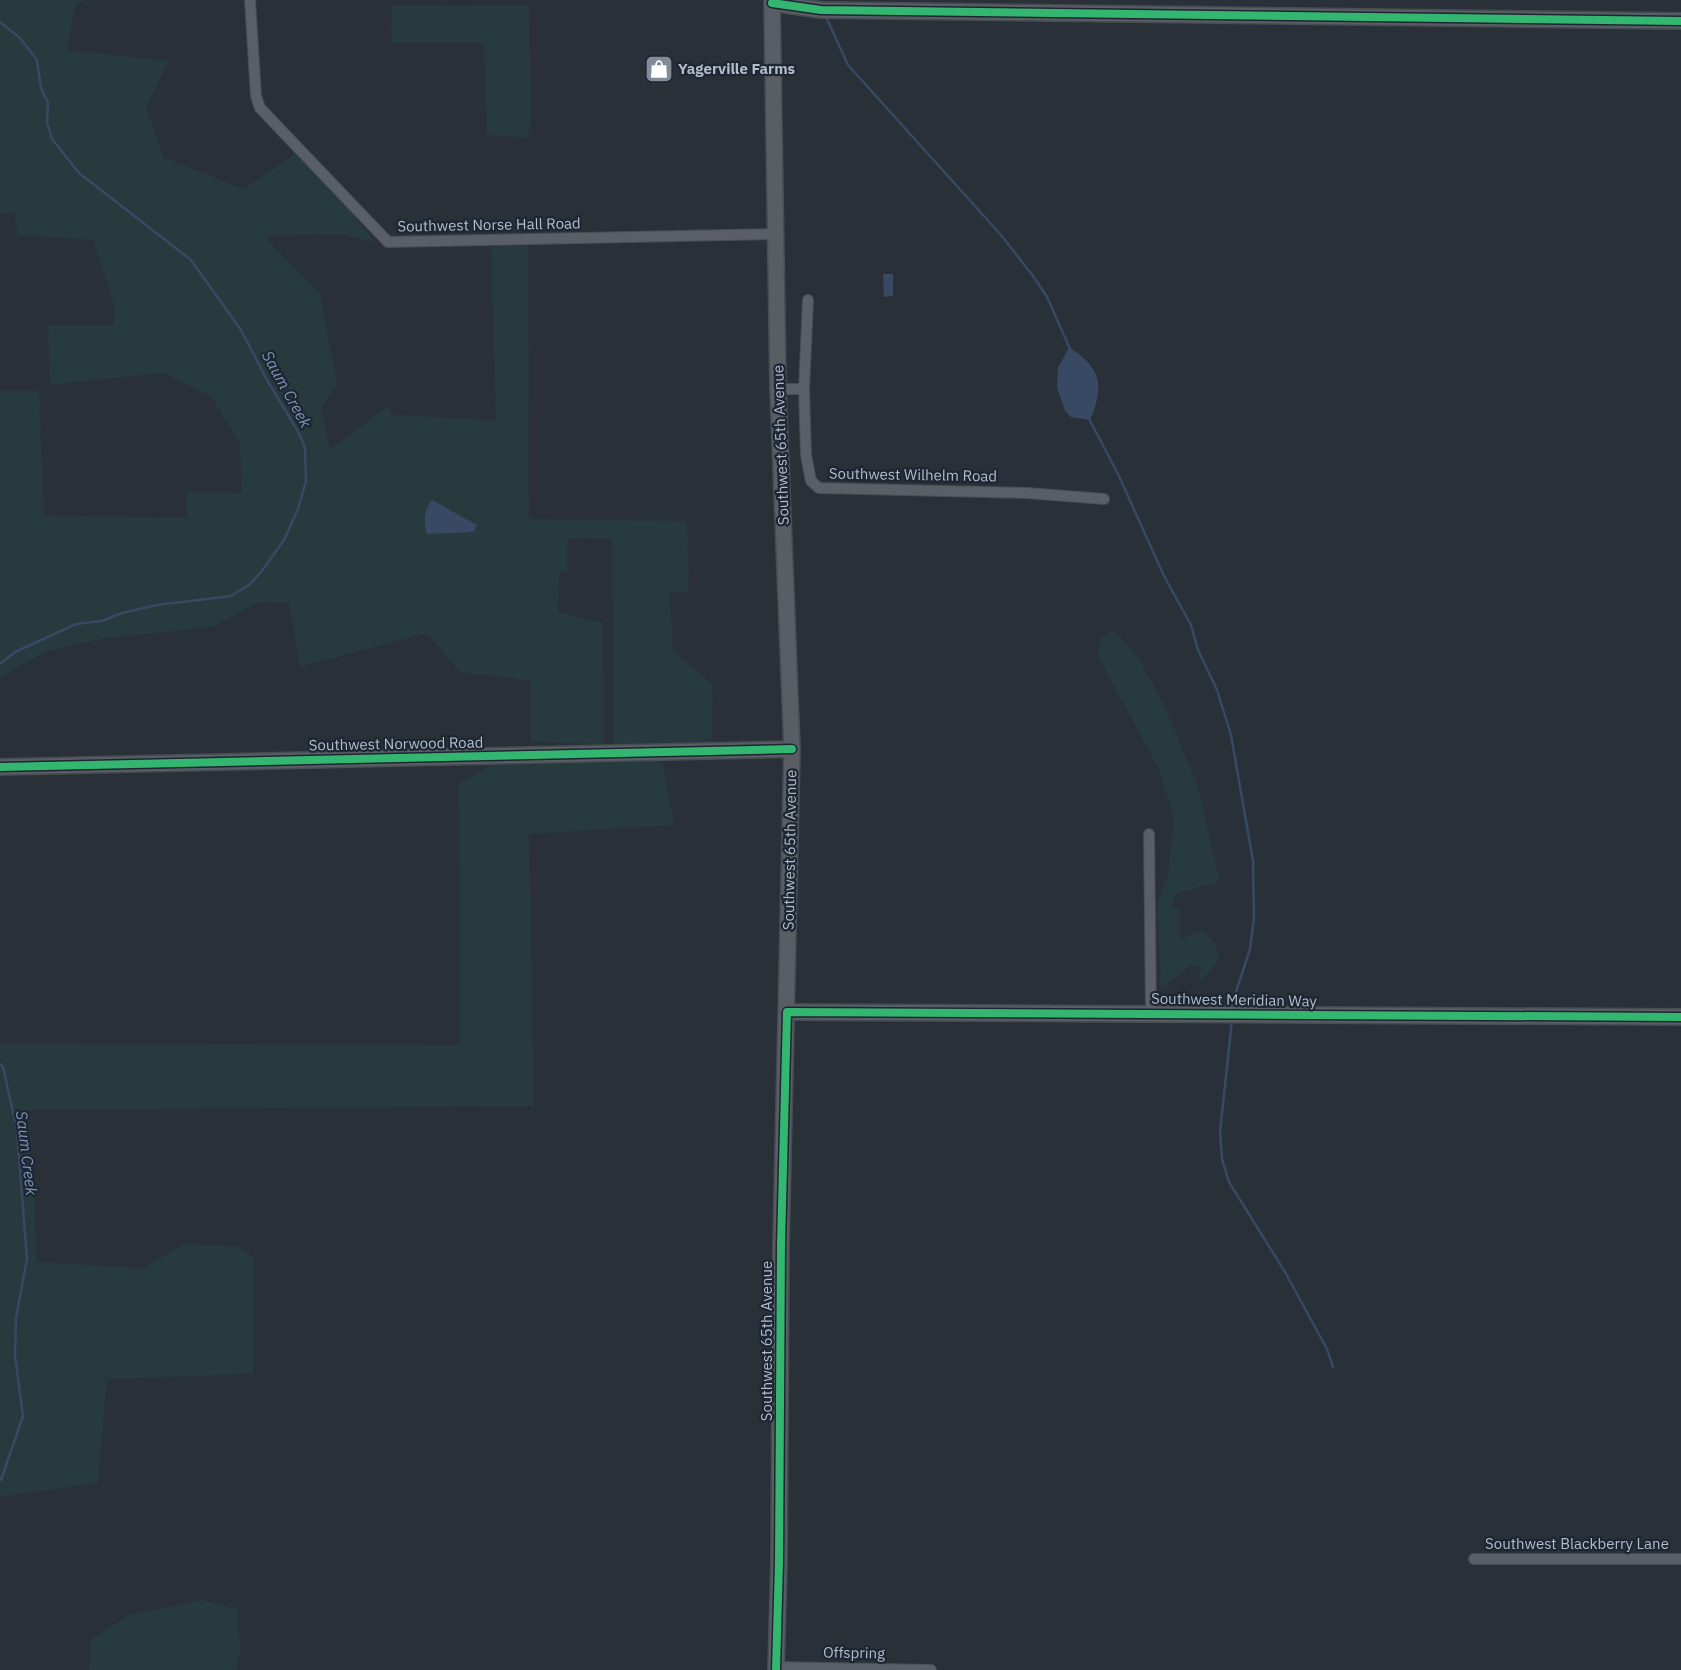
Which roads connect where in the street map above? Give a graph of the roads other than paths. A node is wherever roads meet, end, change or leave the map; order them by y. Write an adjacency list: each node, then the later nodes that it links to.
1 (250, 0): 4 (street, Southwest Norse Hall Road)
2 (772, 2): 3 (street); 4 (street, Southwest 65th Avenue)
3 (1681, 21)
4 (776, 234): 6 (street, Southwest 65th Avenue)
5 (808, 300): 7 (street)
6 (778, 389): 7 (street); 9 (street, Southwest 65th Avenue)
7 (804, 390): 8 (street, Southwest Wilhelm Road)
8 (1104, 499)
9 (792, 749): 10 (street, Southwest Norwood Road); 12 (street, Southwest 65th Avenue)
10 (0, 767)
11 (1149, 834): 13 (street)
12 (787, 1012): 13 (street, Southwest Meridian Way); 17 (street, Southwest 65th Avenue)
13 (1151, 1013): 14 (street, Southwest Meridian Way)
14 (1681, 1017)
15 (1474, 1559): 16 (street, Southwest Blackberry Lane)
16 (1681, 1559)
17 (776, 1668): 18 (street, Offspring)
18 (932, 1670)

